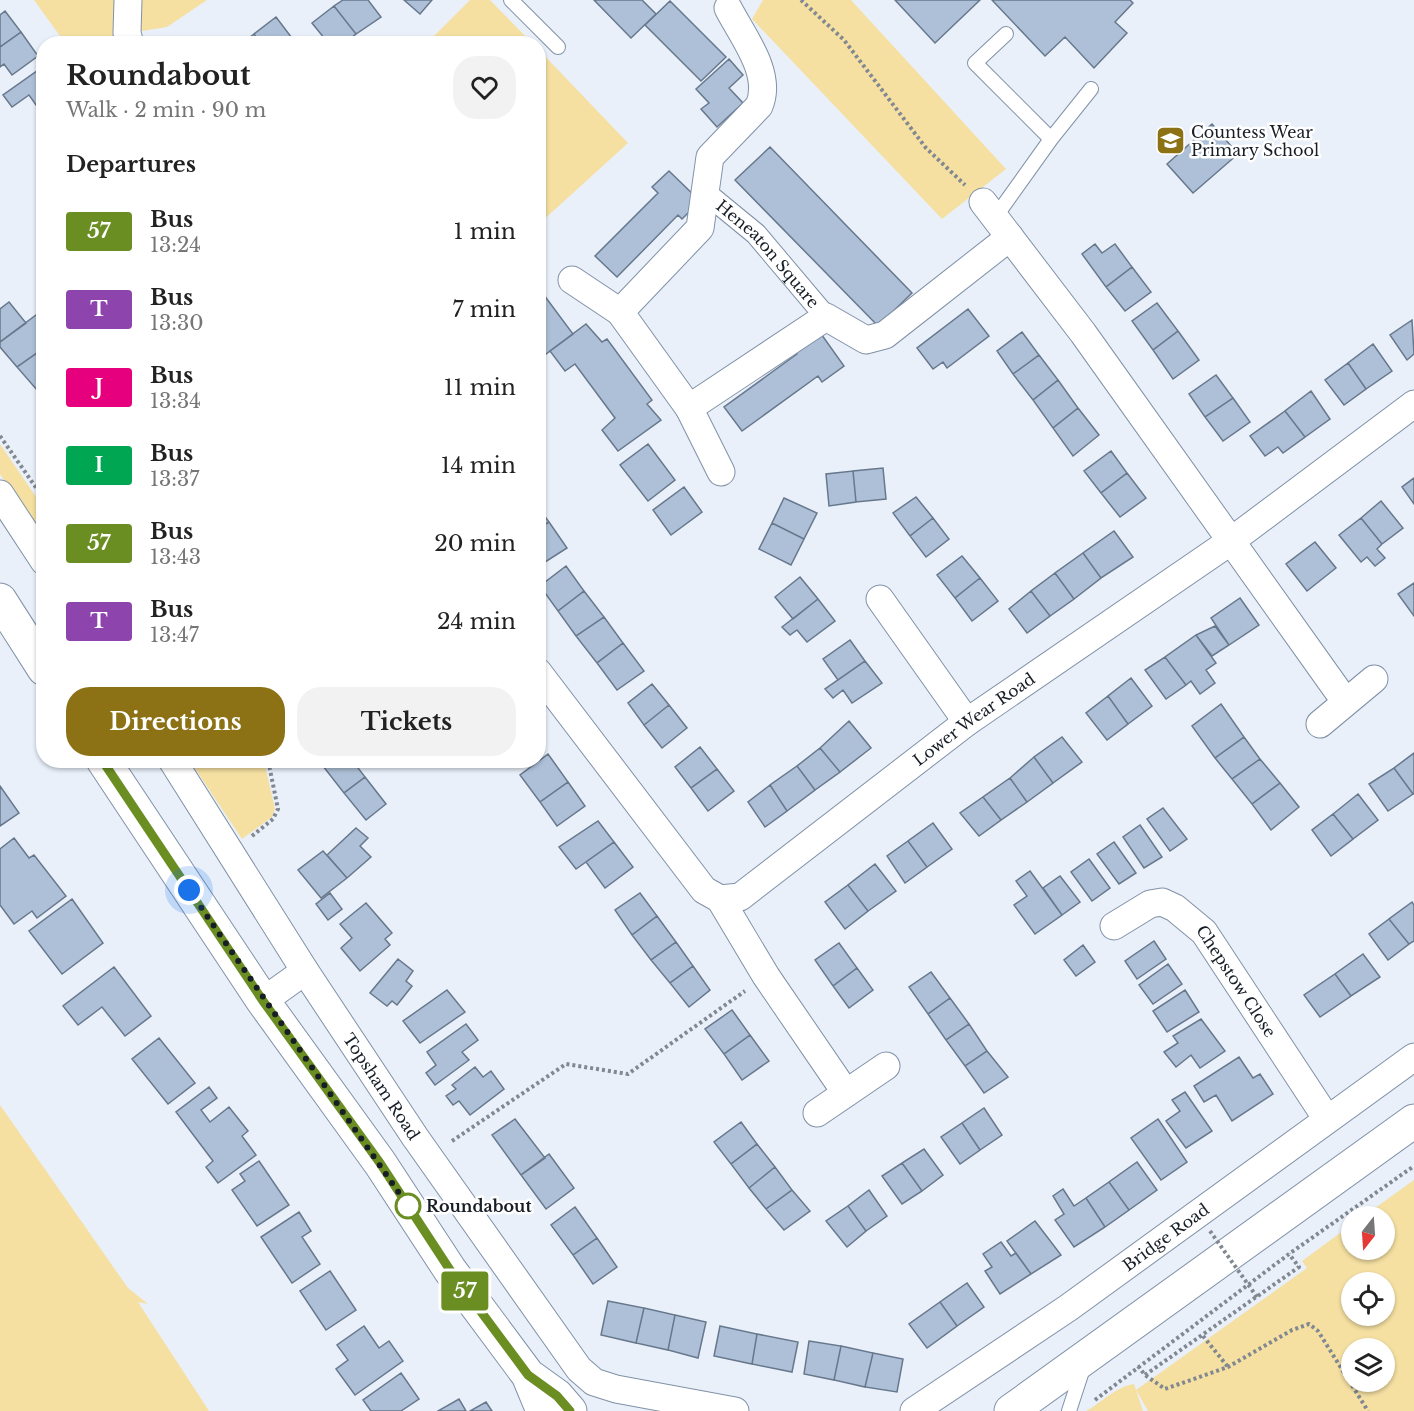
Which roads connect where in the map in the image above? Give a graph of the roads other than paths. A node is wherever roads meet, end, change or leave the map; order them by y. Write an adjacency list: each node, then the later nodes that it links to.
1 (128, 0): 5 (street)
2 (512, 0): 6 (lane)
3 (725, 3): 9 (street, Heneaton Square)
4 (1006, 34): 8 (lane)
5 (128, 36)
6 (558, 47)
7 (1091, 89): 8 (lane)
8 (1051, 139): 10 (lane)
9 (706, 193): 12 (street, Heneaton Square); 13 (street, Heneaton Square)
10 (997, 218): 13 (street, Heneaton Square); 18 (street)
11 (572, 280): 12 (street)
12 (620, 312): 15 (street)
13 (826, 317): 15 (street, Heneaton Square)
14 (1414, 404): 18 (street, Lower Wear Road)
15 (689, 408): 16 (street)
16 (721, 472)
17 (0, 494): 19 (street)
18 (1231, 541): 25 (street); 26 (street, Lower Wear Road)
19 (36, 549)
20 (880, 599): 26 (street)
21 (0, 600): 22 (street)
22 (36, 656)
23 (1374, 679): 25 (street)
24 (546, 683): 30 (street)
25 (1345, 701): 27 (street)
26 (967, 722): 30 (street, Lower Wear Road)
27 (1320, 724)
28 (107, 768): 33 (street)
29 (177, 768): 32 (street, Topsham Road)
30 (720, 899): 36 (street)
31 (1114, 926): 38 (street, Chepstow Close)
32 (305, 971): 33 (street); 40 (street, Topsham Road)
33 (263, 1001): 41 (street)
34 (1414, 1057): 38 (street, Bridge Road)
35 (886, 1066): 36 (street)
36 (846, 1094): 37 (street)
37 (818, 1113)
38 (1327, 1119): 46 (street, Bridge Road)
39 (1414, 1121): 42 (street)
40 (422, 1147): 41 (street); 43 (street, Topsham Road)
41 (380, 1163): 44 (street)
42 (1086, 1358): 47 (street); 48 (lane)
43 (605, 1400): 44 (street); 45 (street)
44 (556, 1406)
45 (735, 1411)
46 (914, 1411)
47 (1011, 1411)
48 (1069, 1411)

